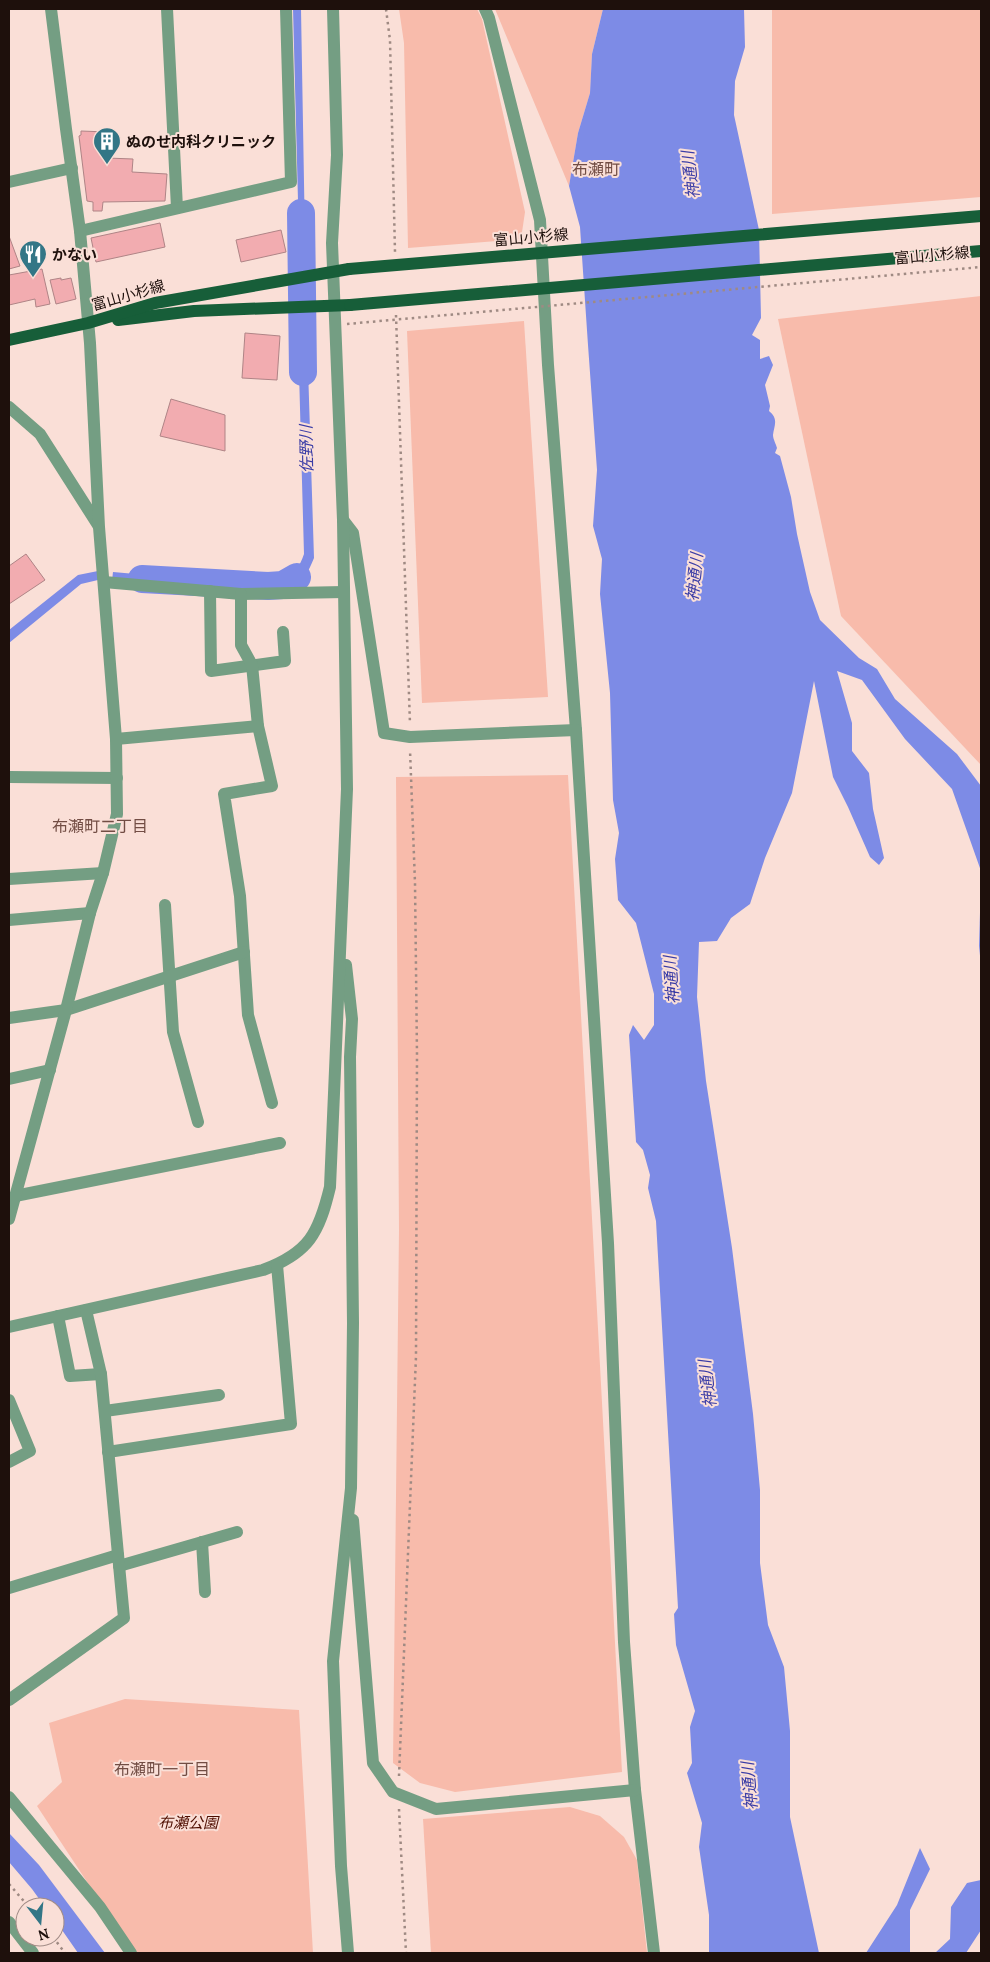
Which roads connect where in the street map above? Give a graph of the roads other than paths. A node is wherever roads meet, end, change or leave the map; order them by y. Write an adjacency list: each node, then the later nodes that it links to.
1 (51, 9): 6 (street)
2 (168, 9): 8 (street)
3 (286, 9): 8 (street)
4 (334, 9): 12 (street)
5 (485, 9): 26 (street)
6 (72, 168): 7 (street); 10 (street)
7 (9, 182)
8 (177, 208): 10 (street)
9 (981, 216): 12 (main road, 富山小杉線, bridge)
10 (80, 231): 14 (street)
11 (981, 250): 13 (main road, 富山小杉線, bridge)
12 (333, 271): 13 (street); 14 (main road, 富山小杉線)
13 (334, 306): 14 (main road, 富山小杉線); 17 (street)
14 (88, 324): 15 (main road, 富山小杉線); 18 (street)
15 (9, 340)
16 (9, 407): 18 (street)
17 (343, 520): 21 (street); 26 (street)
18 (99, 527): 19 (street)
19 (104, 582): 20 (street); 27 (street)
20 (210, 591): 22 (street); 24 (street)
21 (344, 592): 22 (street); 35 (street)
22 (241, 594): 24 (street)
23 (283, 632): 24 (street)
24 (252, 665): 25 (street)
25 (258, 726): 27 (street); 36 (street)
26 (576, 730): 64 (street)
27 (116, 738): 29 (street)
28 (9, 777): 29 (street)
29 (117, 778): 30 (street)
30 (103, 874): 31 (street); 33 (street)
31 (9, 879)
32 (165, 905): 37 (street)
33 (90, 913): 34 (street); 38 (street)
34 (9, 920)
35 (342, 924): 47 (street); 57 (street)
36 (244, 952): 37 (street); 42 (street)
37 (170, 976): 38 (street); 43 (street)
38 (66, 1010): 39 (street); 40 (street)
39 (9, 1018)
40 (50, 1070): 41 (street); 45 (street)
41 (9, 1079)
42 (272, 1102)
43 (198, 1122)
44 (280, 1143): 45 (street)
45 (15, 1196): 46 (street)
46 (9, 1219)
47 (277, 1265): 48 (street); 55 (street)
48 (86, 1310): 49 (street); 51 (street)
49 (58, 1316): 50 (street); 51 (street)
50 (9, 1327)
51 (101, 1374): 54 (street)
52 (219, 1395): 54 (street)
53 (9, 1400): 56 (street)
54 (105, 1411): 55 (street)
55 (108, 1452): 60 (street)
56 (9, 1462)
57 (351, 1488): 64 (street); 69 (street)
58 (237, 1532): 59 (street)
59 (202, 1542): 60 (street); 62 (street)
60 (118, 1561): 61 (street); 63 (street)
61 (9, 1588)
62 (205, 1592)
63 (9, 1700)
64 (635, 1790): 70 (street)
65 (9, 1797): 68 (street)
66 (9, 1922): 67 (street)
67 (33, 1953)
68 (131, 1953)
69 (348, 1953)
70 (654, 1953)

